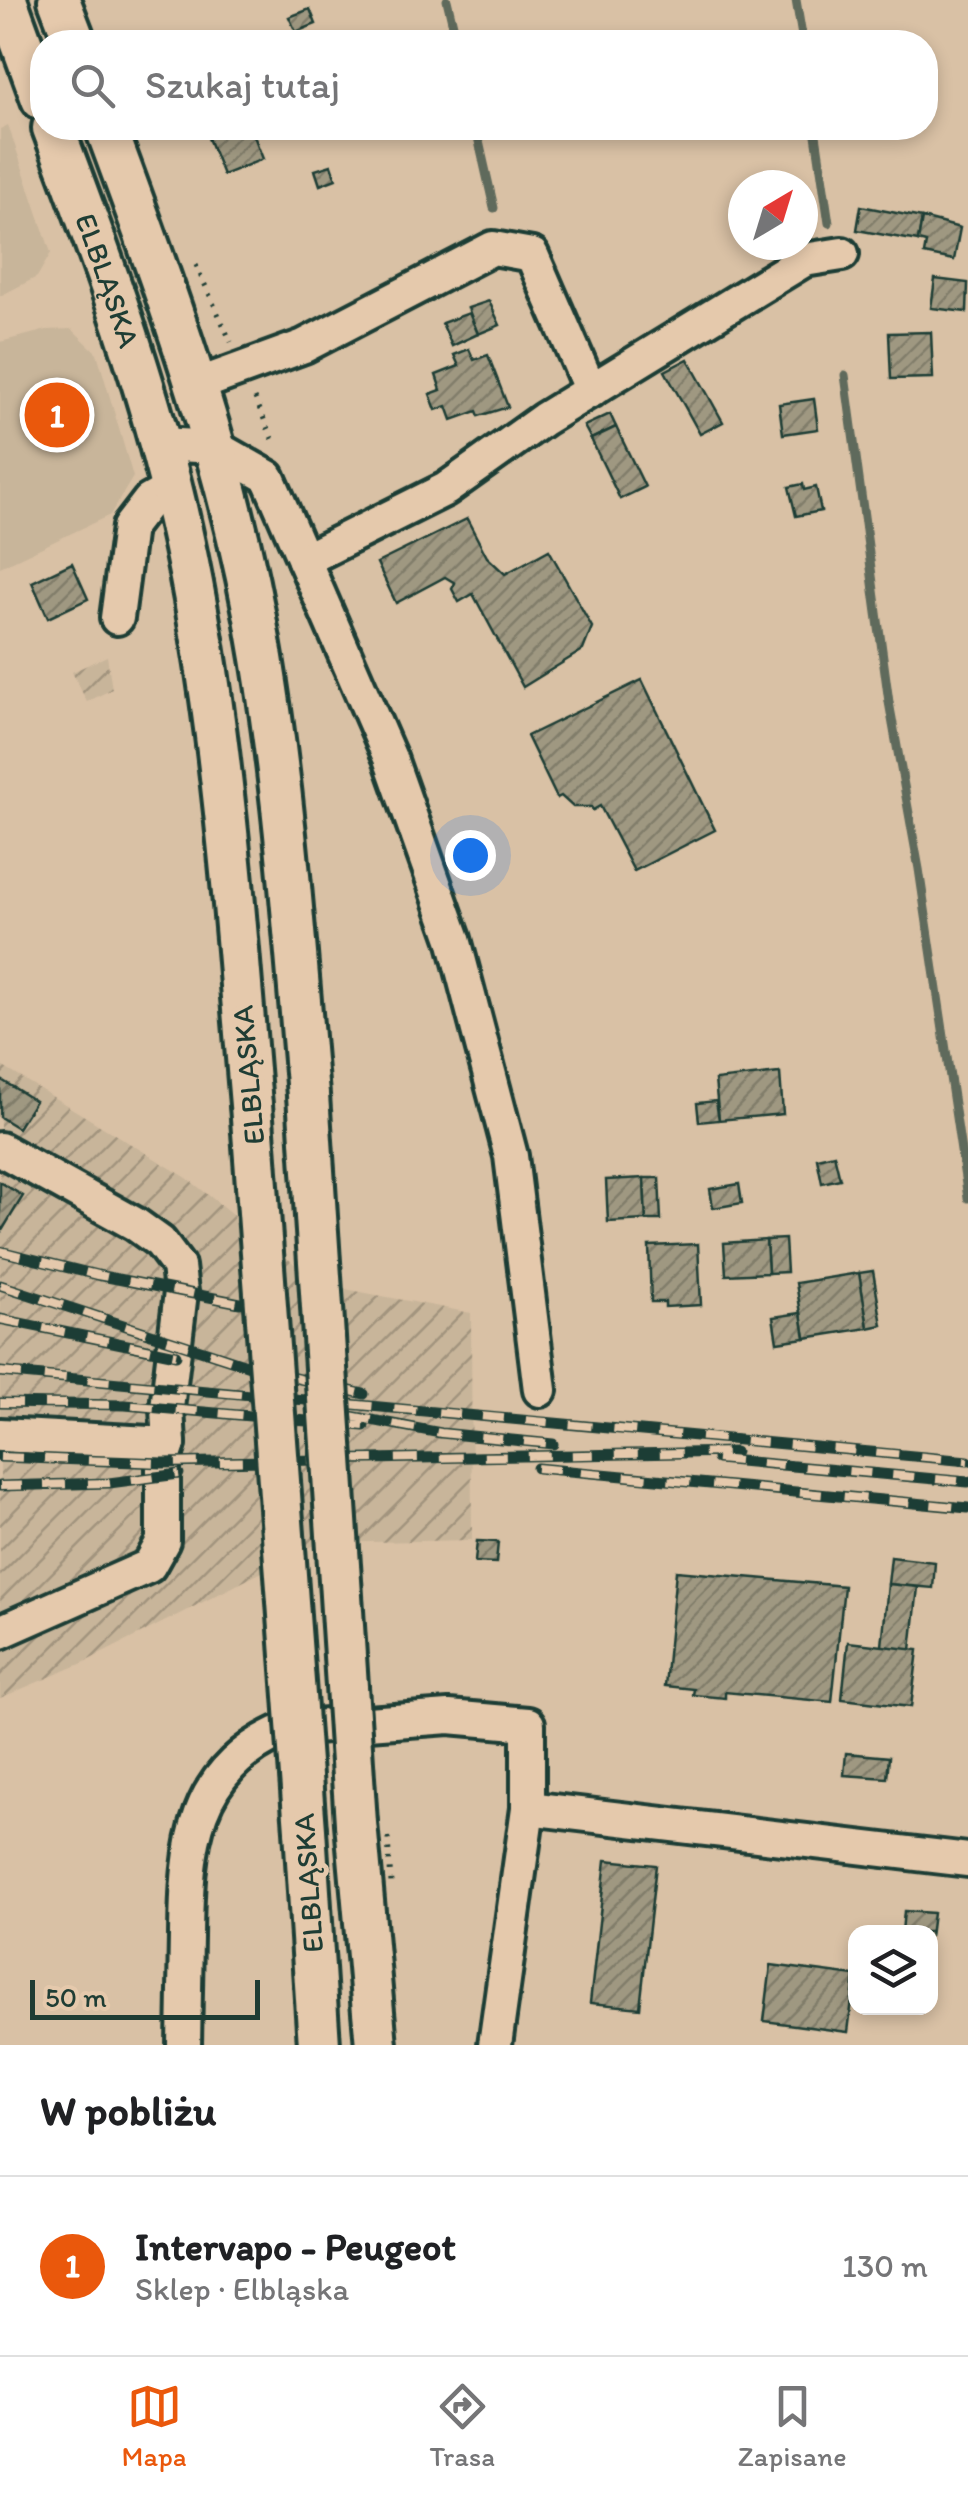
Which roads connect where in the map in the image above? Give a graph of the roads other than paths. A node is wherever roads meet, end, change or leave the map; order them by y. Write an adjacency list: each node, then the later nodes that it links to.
1 (6, 0): 4 (main road)
2 (59, 0): 3 (main road)
3 (70, 30)
4 (30, 66)
5 (57, 140): 10 (main road, ELBLĄSKA)
6 (110, 140): 8 (main road, ELBLĄSKA)
7 (842, 254): 9 (street)
8 (197, 385): 9 (street); 11 (main road, ELBLĄSKA)
9 (591, 391): 13 (street)
10 (160, 444): 11 (street); 12 (main road, ELBLĄSKA)
11 (215, 447): 13 (street); 24 (main road, ELBLĄSKA, bridge)
12 (170, 489): 14 (street); 23 (main road, ELBLĄSKA, bridge)
13 (304, 560): 16 (street)
14 (117, 618)
15 (0, 1149): 18 (street)
16 (540, 1390)
17 (0, 1434): 18 (street)
18 (168, 1444): 19 (street)
19 (0, 1632)
20 (528, 1808): 21 (street); 22 (street); 25 (street)
21 (968, 1860)
22 (184, 2045)
23 (319, 2045)
24 (376, 2045)
25 (495, 2045)

